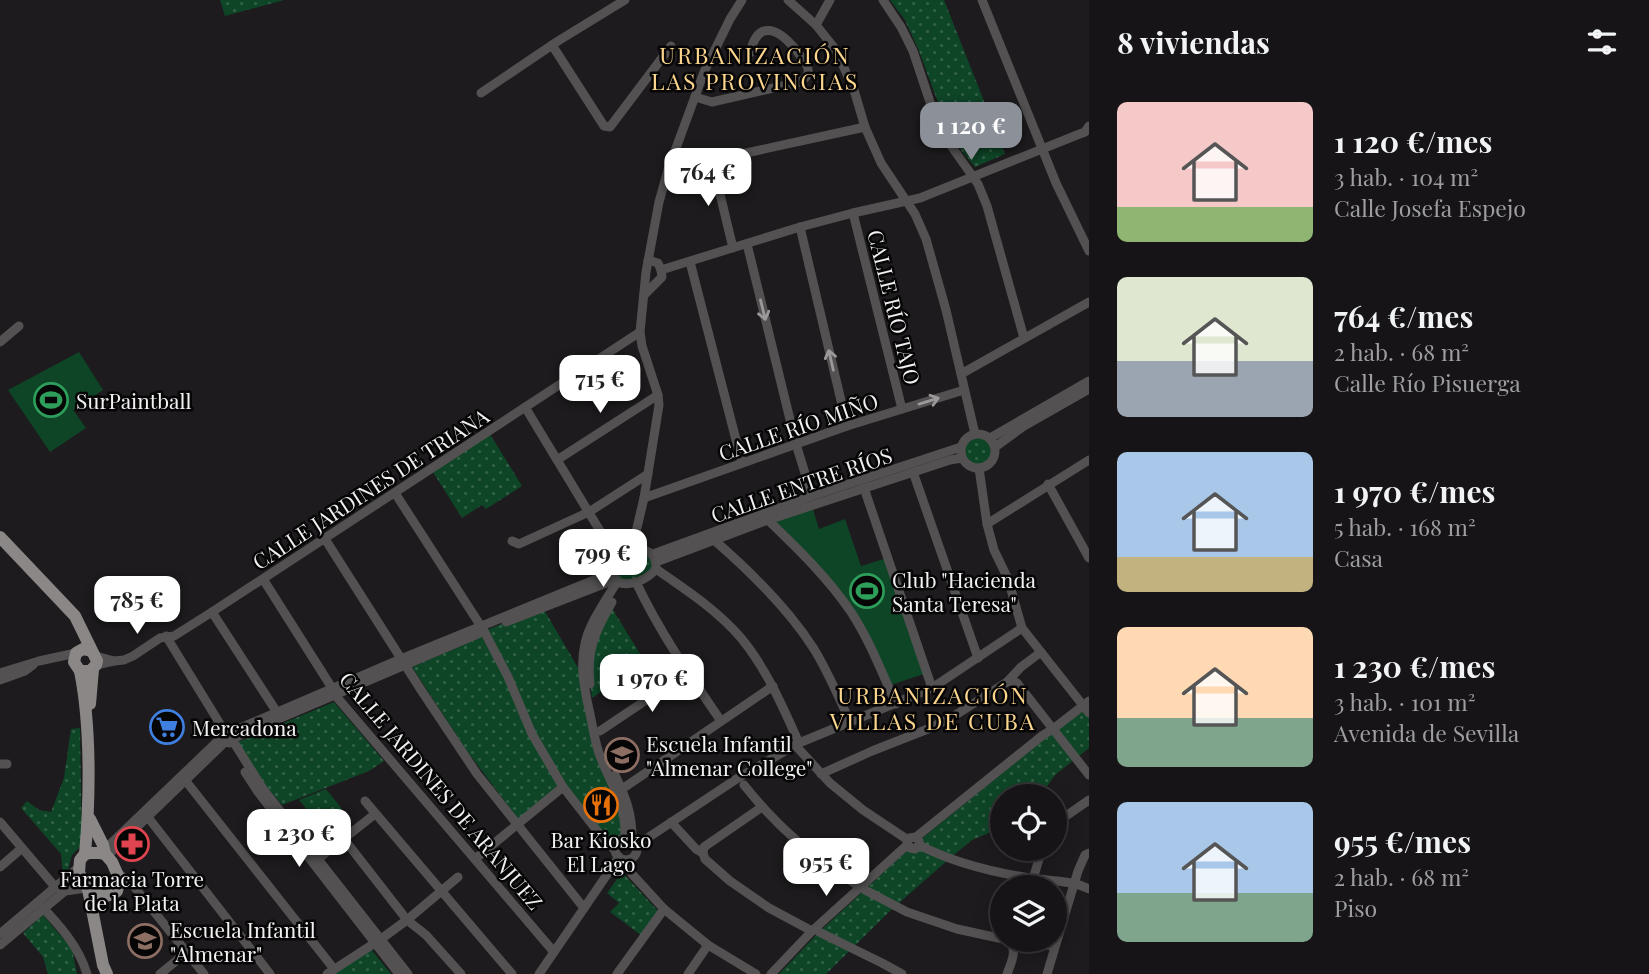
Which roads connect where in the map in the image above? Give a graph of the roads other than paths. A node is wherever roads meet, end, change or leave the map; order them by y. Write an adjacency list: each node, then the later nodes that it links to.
1 (625, 0): 8 (street)
2 (742, 0): 12 (street)
3 (788, 0): 7 (street)
4 (830, 0): 7 (street)
5 (883, 0): 18 (street)
6 (982, 0): 15 (street)
7 (816, 25): 13 (street)
8 (552, 45): 9 (street); 11 (street)
9 (671, 46)
10 (750, 52): 12 (street)
11 (481, 93)
12 (695, 97): 17 (street)
13 (865, 127): 16 (street); 19 (street)
14 (1088, 130): 15 (street)
15 (1042, 150): 18 (street); 24 (street)
16 (712, 161): 17 (street); 23 (street)
17 (668, 170): 25 (street)
18 (973, 177): 19 (street); 32 (street)
19 (907, 201): 20 (street); 34 (street)
20 (853, 213): 21 (street); 40 (street, CALLE RÍO TAJO)
21 (800, 227): 22 (street); 41 (street, one-way to 21)
22 (747, 244): 23 (street); 44 (street, one-way to 44)
23 (733, 248): 26 (street)
24 (1089, 251)
25 (648, 260): 27 (street); 28 (street)
26 (690, 261): 27 (street); 49 (street)
27 (661, 270): 28 (street)
28 (644, 295): 31 (street)
29 (1089, 302): 32 (street)
30 (19, 326): 33 (street)
31 (640, 332): 38 (street); 39 (street, CALLE JARDINES DE TRIANA)
32 (1024, 338): 34 (street)
33 (0, 342)
34 (961, 374): 37 (street)
35 (1089, 381): 43 (street)
36 (1089, 389): 43 (street)
37 (964, 390): 40 (street, CALLE RÍO MIÑO, one-way to 37); 42 (street)
38 (658, 395): 47 (street); 52 (street)
39 (525, 407): 47 (street); 55 (street, CALLE JARDINES DE TRIANA)
40 (902, 409): 41 (street, CALLE RÍO MIÑO)
41 (847, 426): 44 (street, CALLE RÍO MIÑO)
42 (975, 434): 43 (street); 45 (street)
43 (992, 443): 50 (street)
44 (796, 444): 49 (street, CALLE RÍO MIÑO); 56 (street)
45 (961, 447): 46 (street); 56 (street, CALLE ENTRE RÍOS)
46 (962, 458): 50 (street); 51 (street, CALLE ENTRE RÍOS)
47 (557, 460): 58 (street)
48 (1089, 460): 53 (street)
49 (742, 463): 57 (street, CALLE RÍO MIÑO)
50 (979, 468): 60 (street)
51 (913, 472): 54 (street, CALLE ENTRE RÍOS); 77 (street)
52 (648, 474): 57 (street); 58 (street)
53 (1048, 484): 60 (street); 66 (street)
54 (864, 488): 59 (street, CALLE ENTRE RÍOS); 86 (street)
55 (395, 493): 62 (street, CALLE JARDINES DE TRIANA); 74 (street)
56 (812, 496): 68 (street, CALLE ENTRE RÍOS)
57 (644, 498): 65 (street)
58 (589, 512): 64 (street); 67 (street)
59 (768, 520): 63 (street, CALLE ENTRE RÍOS); 88 (street)
60 (987, 524): 73 (street)
61 (0, 537): 78 (main road)
62 (325, 538): 69 (street, CALLE JARDINES DE TRIANA); 80 (street)
63 (714, 540): 68 (street, CALLE ENTRE RÍOS); 92 (street)
64 (512, 541)
65 (631, 553): 67 (street); 68 (street)
66 (1089, 558)
67 (617, 559): 70 (street)
68 (655, 562): 71 (street); 85 (street)
69 (263, 579): 72 (street, CALLE JARDINES DE TRIANA); 87 (street, CALLE JARDINES DE ARANJUEZ)
70 (616, 580): 71 (street); 74 (street); 94 (street); 116 (street)
71 (635, 582): 81 (street)
72 (212, 612): 75 (street, CALLE JARDINES DE TRIANA); 90 (street)
73 (1022, 628): 76 (street); 77 (street)
74 (482, 629): 80 (street); 101 (street)
75 (166, 636): 78 (street, CALLE JARDINES DE TRIANA); 95 (street)
76 (1041, 652): 84 (street); 89 (street)
77 (978, 658): 86 (street)
78 (86, 660): 79 (street, CALLE JARDINES DE TRIANA); 108 (main road)
79 (39, 661): 82 (street); 83 (street)
80 (403, 662): 87 (street); 112 (street)
81 (688, 672): 91 (street); 94 (street)
82 (0, 673)
83 (0, 680)
84 (1007, 682): 93 (street); 97 (street)
85 (773, 686): 91 (street); 96 (street)
86 (932, 688): 88 (street)
87 (333, 692): 90 (street); 125 (street, CALLE JARDINES DE ARANJUEZ)
88 (897, 704): 92 (street)
89 (1087, 706): 93 (street)
90 (279, 715): 95 (street)
91 (721, 721): 102 (street)
92 (849, 722): 96 (street)
93 (1053, 729): 98 (street); 117 (street)
94 (600, 731): 102 (street)
95 (228, 738): 99 (street); 113 (street); 124 (street); 149 (street)
96 (797, 744): 97 (street); 111 (street)
97 (821, 774): 117 (street)
98 (1089, 775)
99 (185, 780): 109 (street); 156 (street)
100 (744, 785): 105 (street)
101 (563, 787): 112 (street); 123 (street)
102 (622, 789): 116 (street)
103 (1089, 800): 107 (street)
104 (365, 801): 106 (street)
105 (762, 807): 120 (street); 134 (street)
106 (375, 814): 115 (street); 137 (street)
107 (1067, 815)
108 (88, 816): 114 (main road); 122 (main road)
109 (147, 816): 119 (street); 161 (street)
110 (0, 822): 118 (street)
111 (671, 822): 116 (street); 120 (street)
112 (517, 825): 125 (street); 141 (street)
113 (117, 836): 114 (street); 119 (street)
114 (98, 837): 119 (main road)
115 (344, 839): 124 (street); 144 (street)
116 (631, 841): 123 (street); 123 (street)
117 (913, 843): 129 (street); 134 (street)
118 (22, 848): 126 (street); 133 (street)
119 (104, 853): 122 (main road); 128 (main road)
120 (703, 853): 146 (street)
121 (1089, 853): 132 (street)
122 (85, 854): 127 (main road)
123 (621, 856): 141 (street); 142 (street)
124 (318, 859): 149 (street)
125 (475, 859): 152 (street, CALLE JARDINES DE ARANJUEZ)
126 (0, 867)
127 (79, 867): 133 (street); 135 (main road)
128 (118, 873): 138 (main road); 139 (street)
129 (1008, 875)
130 (458, 877): 137 (street)
131 (1067, 883): 132 (street)
132 (1075, 884): 136 (street); 143 (street)
133 (56, 888): 140 (street)
134 (862, 888): 146 (street); 148 (street)
135 (87, 889): 138 (main road); 140 (street); 145 (main road)
136 (1089, 889)
137 (441, 891): 144 (street); 165 (street)
138 (112, 894): 139 (street); 145 (main road)
139 (140, 895): 155 (street)
140 (41, 906): 147 (street); 150 (street); 157 (street)
141 (584, 908): 152 (street)
142 (664, 909): 151 (street); 167 (street)
143 (1067, 909)
144 (407, 920): 149 (street); 164 (street)
145 (97, 929): 158 (main road)
146 (816, 932): 170 (street); 171 (street); 172 (street)
147 (0, 934)
148 (990, 936)
149 (378, 941): 156 (street); 162 (street); 163 (street)
150 (0, 945)
151 (708, 945): 168 (street); 169 (street)
152 (553, 951): 166 (street)
153 (1014, 952): 173 (street)
154 (1053, 952): 174 (street)
155 (187, 953): 159 (street); 160 (street)
156 (330, 972)
157 (87, 974)
158 (107, 974)
159 (160, 974)
160 (204, 974)
161 (270, 974)
162 (399, 974)
163 (408, 974)
164 (461, 974)
165 (512, 974)
166 (539, 974)
167 (617, 974)
168 (688, 974)
169 (756, 974)
170 (771, 974)
171 (779, 974)
172 (902, 974)
173 (1007, 974)
174 (1047, 974)

